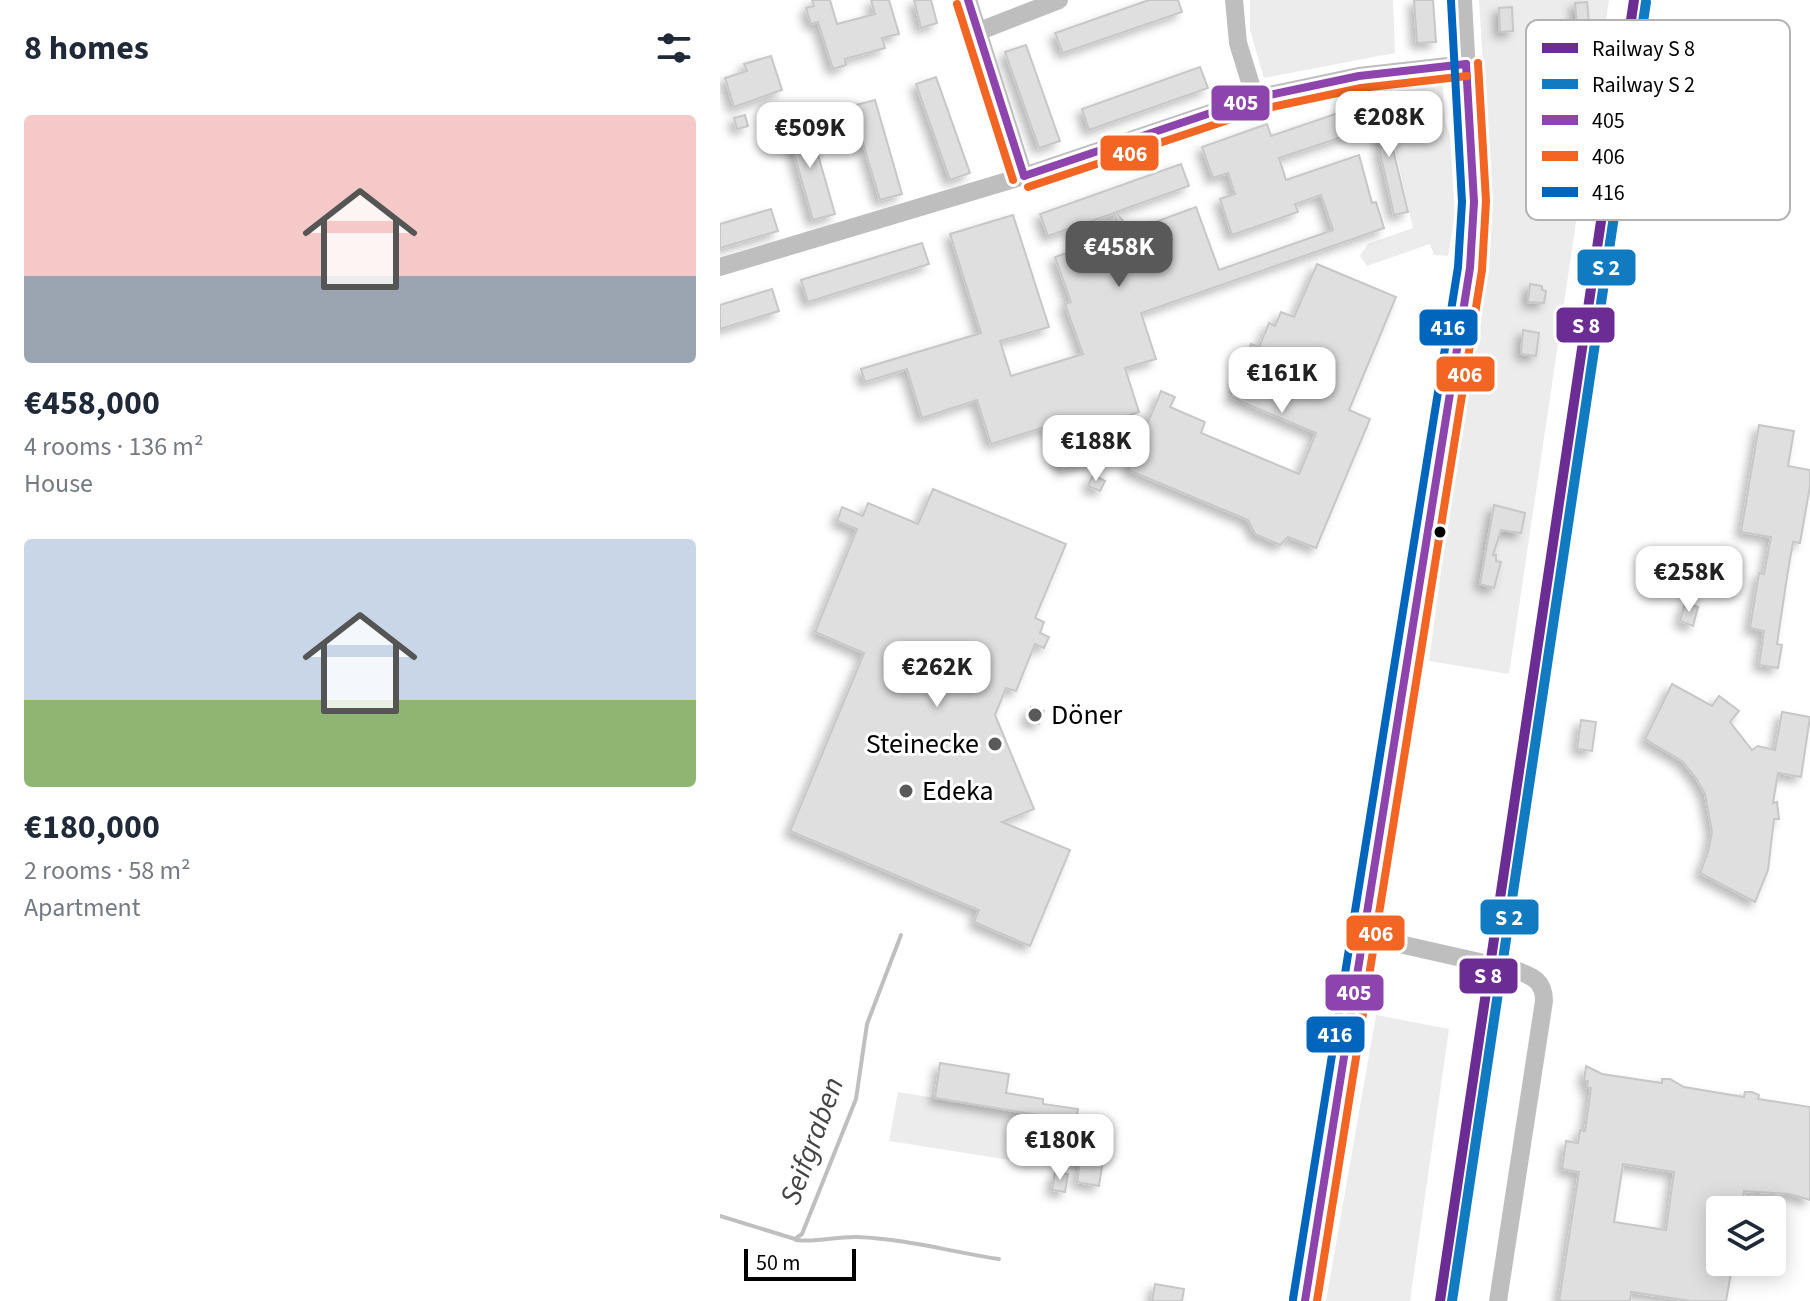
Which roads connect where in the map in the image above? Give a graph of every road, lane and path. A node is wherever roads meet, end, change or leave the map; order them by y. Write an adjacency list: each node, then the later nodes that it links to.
1 (968, 0): 5 (street)
2 (1059, 0): 5 (street)
3 (1234, 0): 7 (street)
4 (1463, 0): 6 (street)
5 (977, 32): 8 (street)
6 (1466, 64): 7 (street); 10 (street)
7 (1255, 98): 8 (street)
8 (1024, 176): 9 (street)
9 (720, 267)
10 (1364, 936): 11 (street); 12 (street)
11 (1305, 1301)
12 (1498, 1301)

